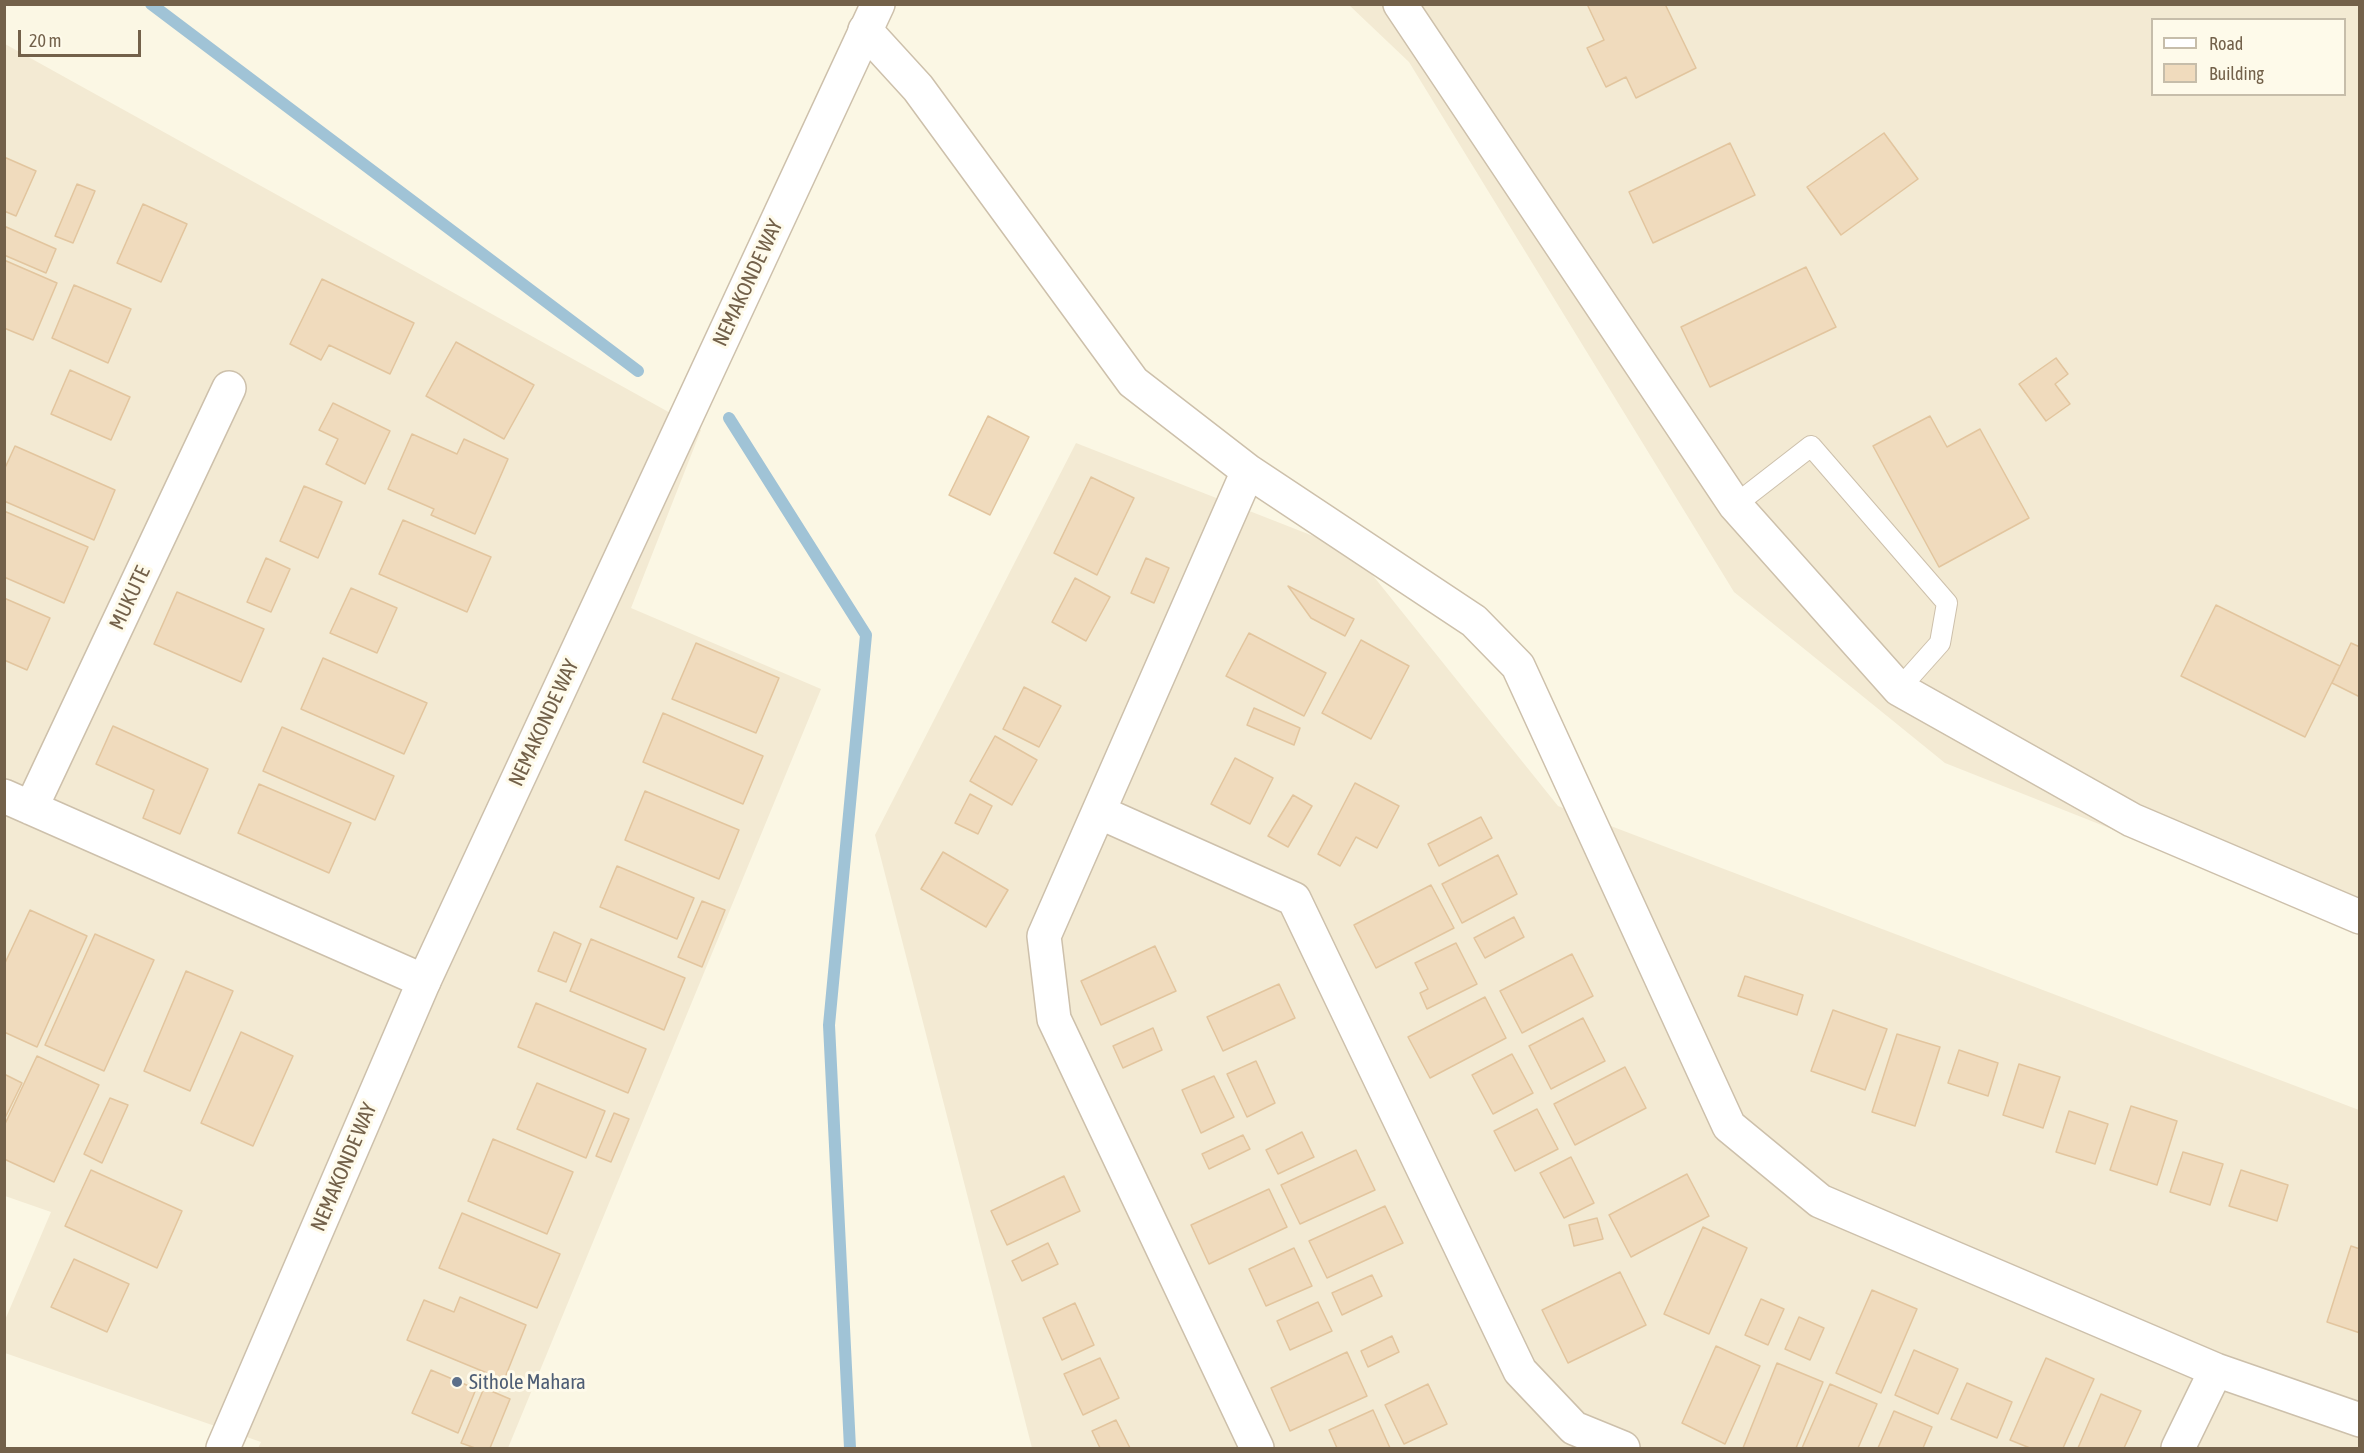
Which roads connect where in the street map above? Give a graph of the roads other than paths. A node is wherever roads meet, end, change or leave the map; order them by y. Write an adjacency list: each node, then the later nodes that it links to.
1 (1400, 4): 5 (street)
2 (872, 17): 4 (street); 10 (street, NEMAKONDE WAY)
3 (229, 388): 7 (street, MUKUTE)
4 (1248, 471): 8 (street); 11 (street)
5 (1735, 505): 6 (street); 6 (lane)
6 (1899, 689): 9 (street)
7 (18, 802): 10 (street)
8 (1099, 812): 14 (street); 15 (street)
9 (2360, 917)
10 (424, 981): 13 (street, NEMAKONDE WAY)
11 (2216, 1370): 12 (street); 16 (street)
12 (2360, 1420)
13 (223, 1449)
14 (1257, 1449)
15 (1623, 1449)
16 (2178, 1449)

